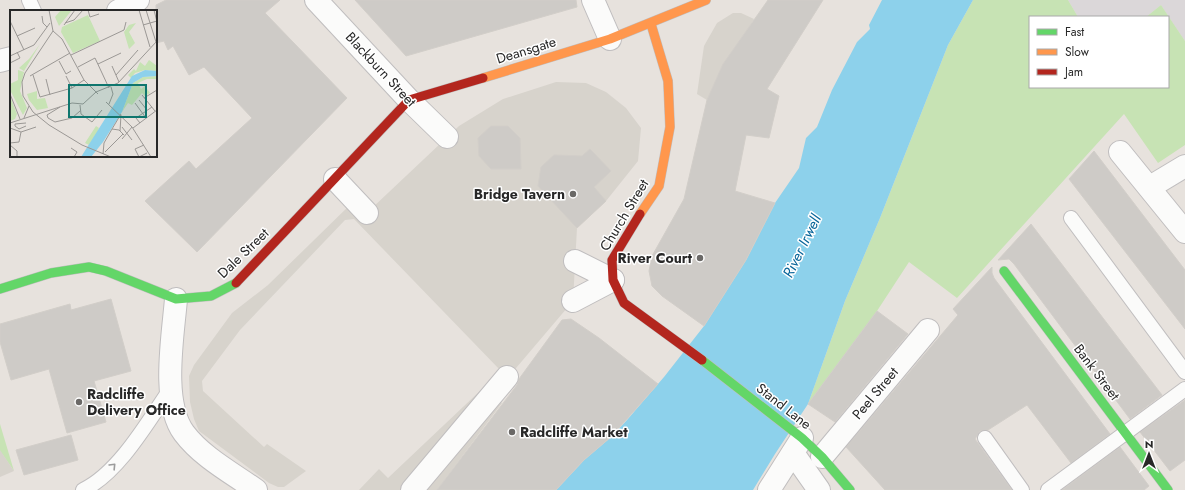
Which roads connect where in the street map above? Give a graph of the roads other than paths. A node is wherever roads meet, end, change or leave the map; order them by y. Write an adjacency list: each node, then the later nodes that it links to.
1 (29, 0): 6 (lane)
2 (138, 0): 7 (street)
3 (316, 0): 12 (street, Blackburn Street)
4 (593, 0): 9 (street)
5 (706, 0): 8 (street, Deansgate)
6 (34, 10)
7 (120, 10)
8 (651, 24): 9 (street, Deansgate); 23 (street, Church Street)
9 (610, 39): 12 (street, Deansgate)
10 (10, 58): 11 (street)
11 (0, 61)
12 (409, 100): 13 (street, Blackburn Street); 16 (street, Dale Street)
13 (447, 137)
14 (1120, 152): 17 (street)
15 (1185, 166): 17 (street)
16 (335, 179): 18 (street); 25 (street, Dale Street)
17 (1150, 187): 20 (street)
18 (367, 213)
19 (1071, 218): 28 (lane)
20 (1185, 232)
21 (575, 260): 23 (street)
22 (1004, 270): 32 (street, Bank Street)
23 (613, 280): 26 (street); 34 (street, Stand Lane)
24 (0, 289): 25 (street, Dale Street)
25 (176, 299): 30 (street)
26 (573, 301)
27 (928, 330): 35 (street, Peel Street)
28 (1185, 372)
29 (507, 377): 38 (street)
30 (171, 388): 36 (lane, one-way to 30); 37 (street)
31 (1185, 388): 32 (lane)
32 (1126, 433): 43 (lane); 44 (street, Bank Street)
33 (985, 438): 42 (lane)
34 (797, 445): 35 (street, Stand Lane); 39 (street); 40 (street)
35 (822, 457): 41 (street, Stand Lane)
36 (83, 490)
37 (256, 490)
38 (412, 490)
39 (769, 490)
40 (819, 490)
41 (850, 490)
42 (1022, 490)
43 (1048, 490)
44 (1168, 490)

